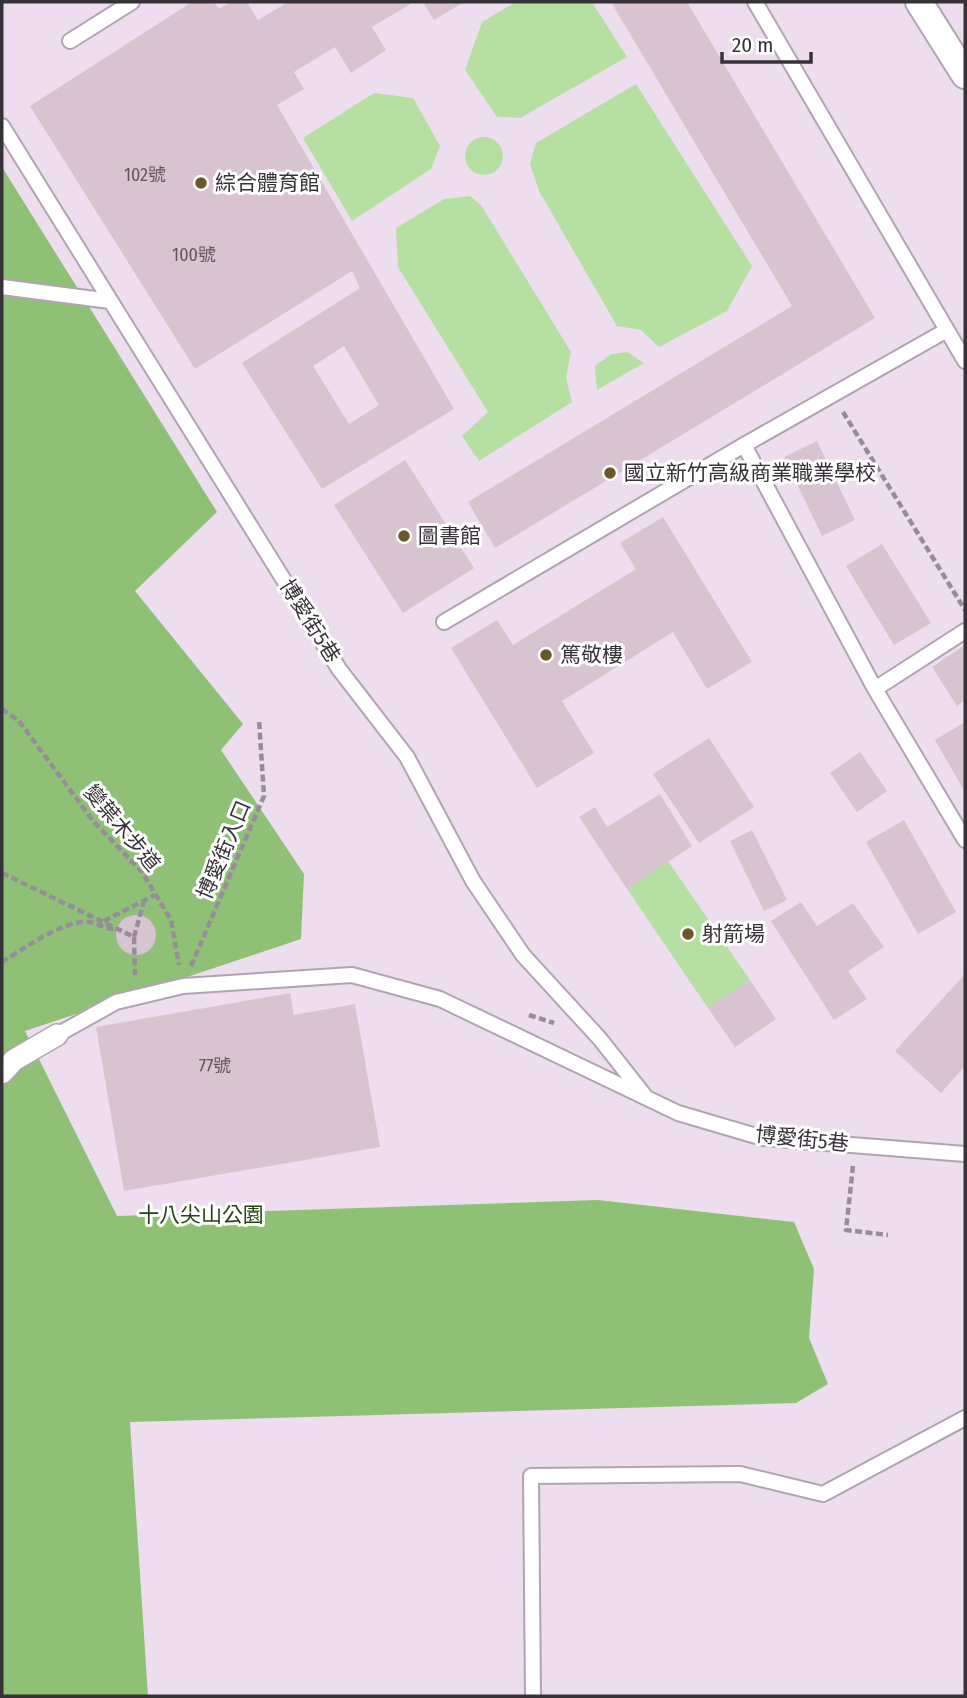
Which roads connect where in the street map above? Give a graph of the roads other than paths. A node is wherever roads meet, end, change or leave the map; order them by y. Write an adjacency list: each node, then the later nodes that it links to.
1 (132, 2): 4 (lane)
2 (755, 2): 9 (lane)
3 (919, 2): 5 (street)
4 (70, 41)
5 (965, 75)
6 (2, 126): 8 (lane, 博愛街5巷)
7 (2, 287): 8 (lane)
8 (110, 301): 18 (lane, 博愛街5巷)
9 (947, 330): 10 (lane); 11 (lane)
10 (965, 361)
11 (744, 445): 12 (lane); 14 (lane)
12 (444, 622)
13 (965, 631): 14 (lane)
14 (875, 689): 15 (lane)
15 (965, 840)
16 (58, 1035): 17 (street); 18 (lane, 博愛街5巷)
17 (2, 1073)
18 (645, 1096): 19 (lane, 博愛街5巷)
19 (965, 1154)
20 (965, 1418): 21 (lane)
21 (533, 1696)

